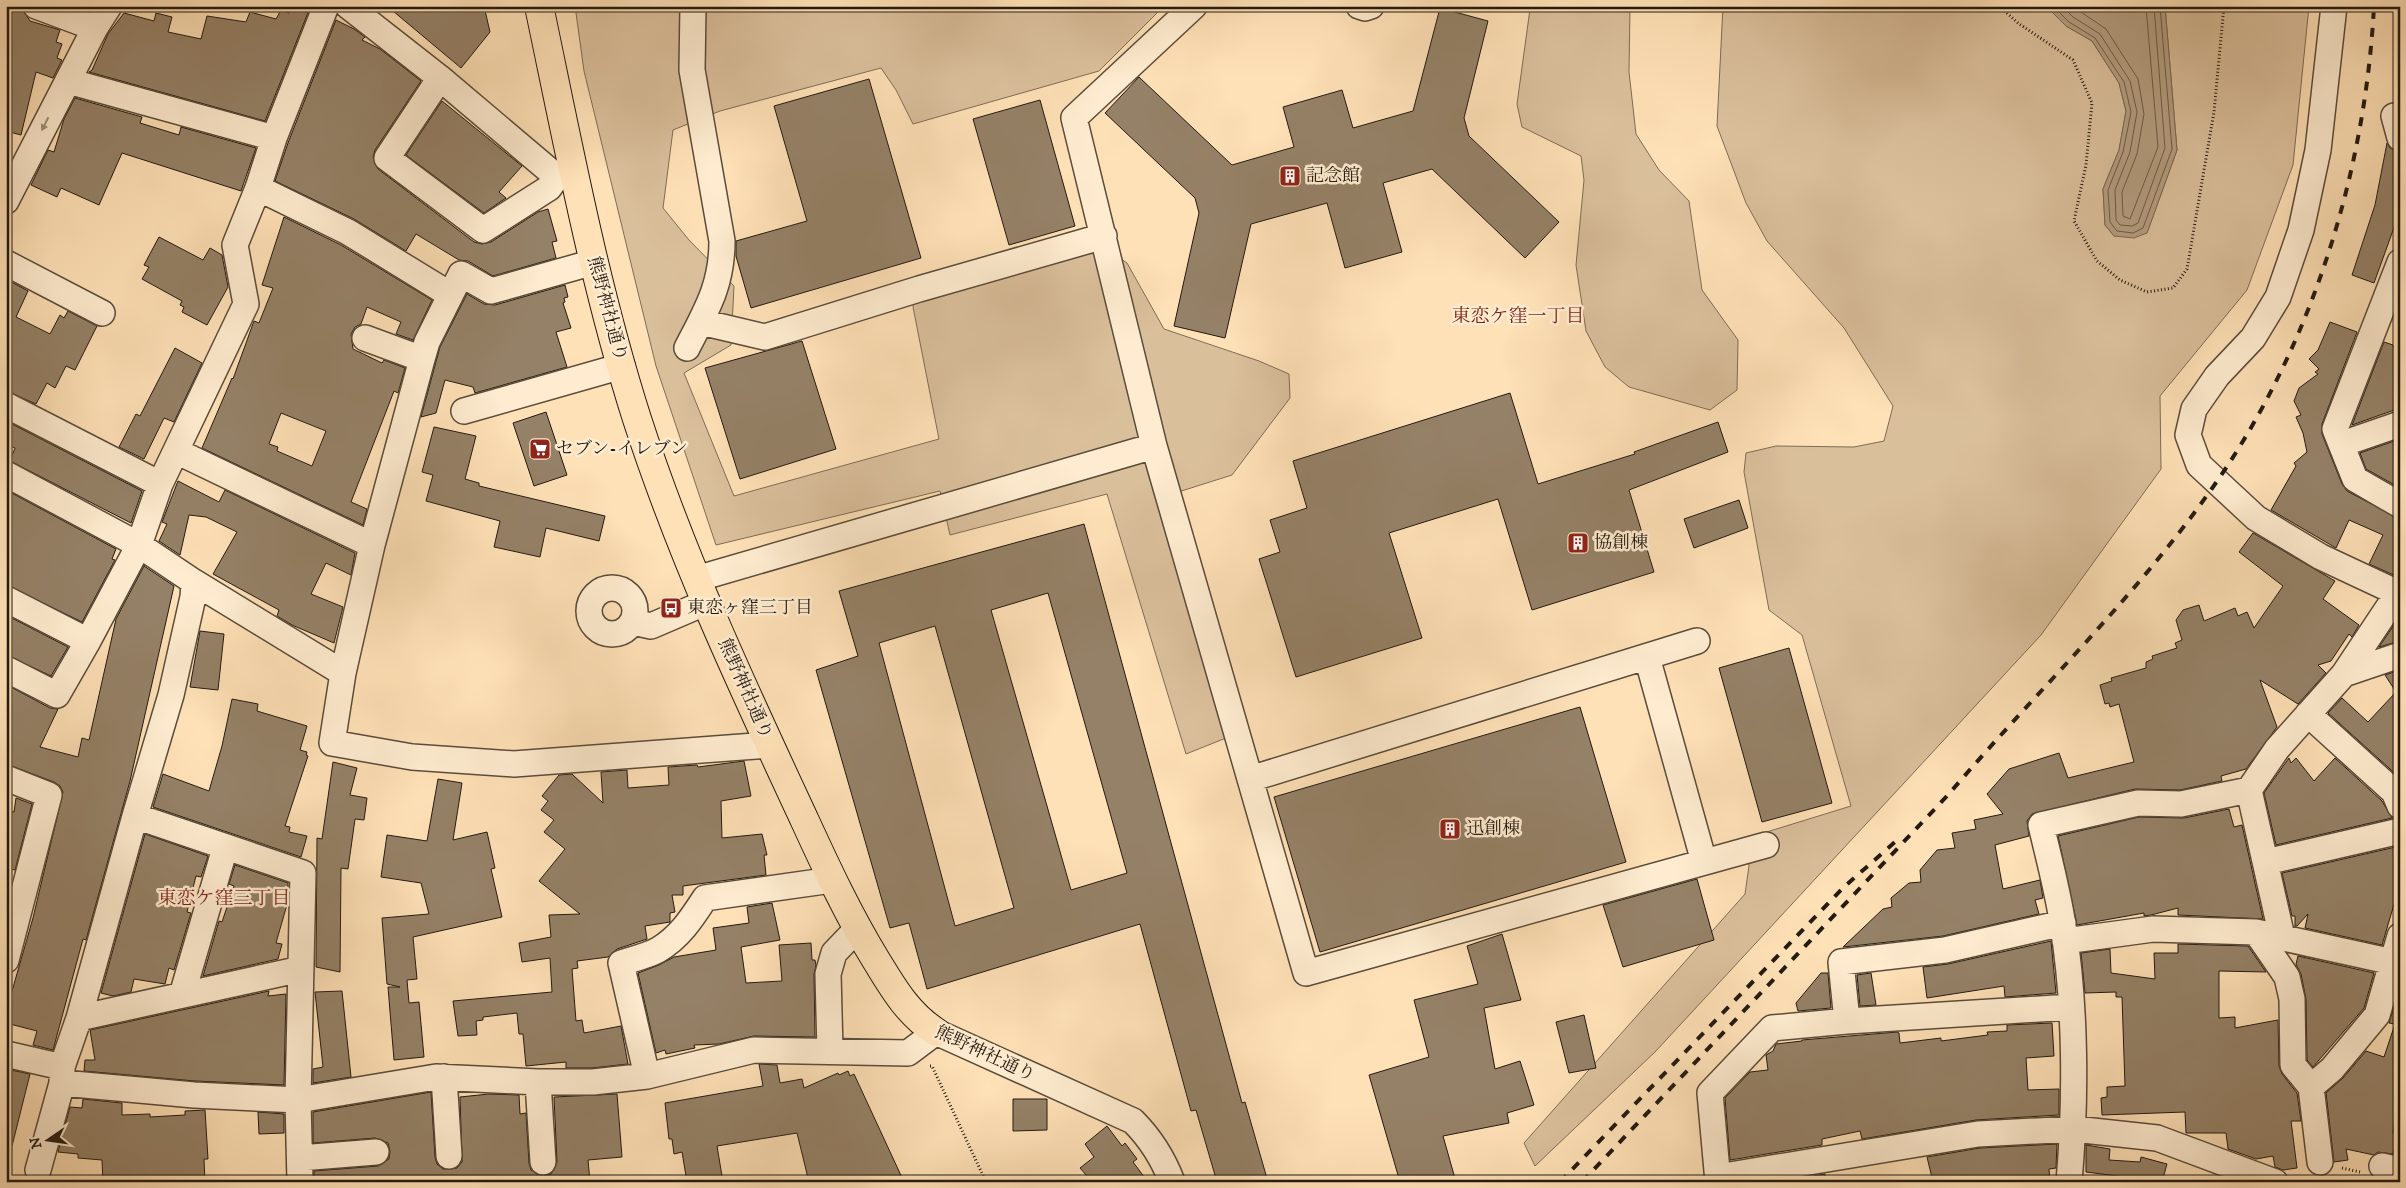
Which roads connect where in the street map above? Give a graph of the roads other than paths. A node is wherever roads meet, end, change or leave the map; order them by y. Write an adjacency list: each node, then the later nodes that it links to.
1 (36, 6): 11 (street)
2 (110, 6): 11 (street)
3 (326, 6): 14 (street)
4 (348, 6): 12 (street)
5 (539, 6): 15 (main road, 熊野神社通り)
6 (693, 6): 24 (street)
7 (1194, 6): 18 (street)
8 (1359, 6): 9 (street)
9 (1371, 6)
10 (2334, 6): 42 (street)
11 (95, 28): 13 (street)
12 (440, 78): 15 (street); 15 (street)
13 (68, 81): 14 (street); 17 (street, one-way to 17)
14 (274, 138): 16 (street)
15 (566, 176): 19 (main road, 熊野神社通り)
16 (258, 188): 22 (street); 34 (street)
17 (7, 197)
18 (1104, 236): 24 (street); 33 (street)
19 (594, 262): 22 (street); 28 (main road, 熊野神社通り)
20 (2400, 262): 32 (street)
21 (6, 263): 23 (street)
22 (449, 294): 27 (street)
23 (102, 313)
24 (701, 322): 26 (street)
25 (365, 338): 27 (street)
26 (688, 348)
27 (422, 359): 39 (street)
28 (622, 366): 30 (street); 41 (main road, 熊野神社通り)
29 (6, 405): 36 (street)
30 (464, 411)
31 (2400, 424): 32 (street)
32 (2342, 444): 37 (street)
33 (1154, 446): 41 (street); 55 (street)
34 (176, 451): 36 (street); 39 (street)
35 (6, 474): 38 (street)
36 (160, 484): 38 (street)
37 (2400, 505)
38 (140, 545): 40 (street); 45 (street)
39 (372, 545): 50 (street)
40 (194, 582): 50 (street); 58 (street)
41 (701, 591): 44 (street); 53 (main road, 熊野神社通り)
42 (2399, 592): 51 (street)
43 (6, 599): 45 (street)
44 (633, 622)
45 (88, 640): 49 (street)
46 (1697, 642): 48 (street)
47 (2400, 655): 51 (street)
48 (1647, 657): 55 (street); 62 (street)
49 (6, 670)
50 (343, 673): 53 (street)
51 (2344, 674): 52 (street)
52 (2308, 714): 56 (street); 57 (street)
53 (769, 745): 64 (main road, 熊野神社通り)
54 (6, 778): 70 (street)
55 (1250, 779): 62 (street)
56 (2249, 790): 63 (street); 66 (street)
57 (2400, 806)
58 (135, 816): 61 (street); 75 (street)
59 (2400, 831): 63 (street)
60 (1766, 845): 62 (street)
61 (225, 848): 72 (street); 73 (street)
62 (1704, 862)
63 (2266, 862): 69 (street)
64 (832, 880): 65 (main road, 熊野神社通り); 81 (street)
65 (857, 929): 77 (main road, 熊野神社通り); 78 (street)
66 (2064, 932): 67 (street); 74 (street); 76 (street)
67 (2256, 932): 69 (street); 84 (street)
68 (2400, 936): 71 (street)
69 (2282, 937): 71 (street)
70 (6, 960)
71 (2393, 962): 84 (street)
72 (301, 969): 73 (street); 85 (street)
73 (182, 996): 75 (street)
74 (2071, 1008): 76 (street); 86 (street)
75 (79, 1018): 80 (street)
76 (1847, 1021): 93 (street)
77 (936, 1032): 78 (street); 94 (street, 熊野神社通り)
78 (830, 1051): 81 (street)
79 (6, 1054): 80 (street)
80 (62, 1075): 85 (street); 91 (street)
81 (646, 1076): 83 (street)
82 (444, 1077): 83 (street); 85 (street); 88 (street)
83 (538, 1082): 89 (street)
84 (2311, 1087): 90 (street)
85 (298, 1100): 92 (street)
86 (2074, 1129): 93 (street); 95 (street); 96 (street)
87 (376, 1152): 92 (street)
88 (449, 1156)
89 (543, 1162)
90 (2320, 1162)
91 (38, 1170)
92 (300, 1170)
93 (1718, 1179)
94 (1172, 1182)
95 (2069, 1182)
96 (2275, 1182)

